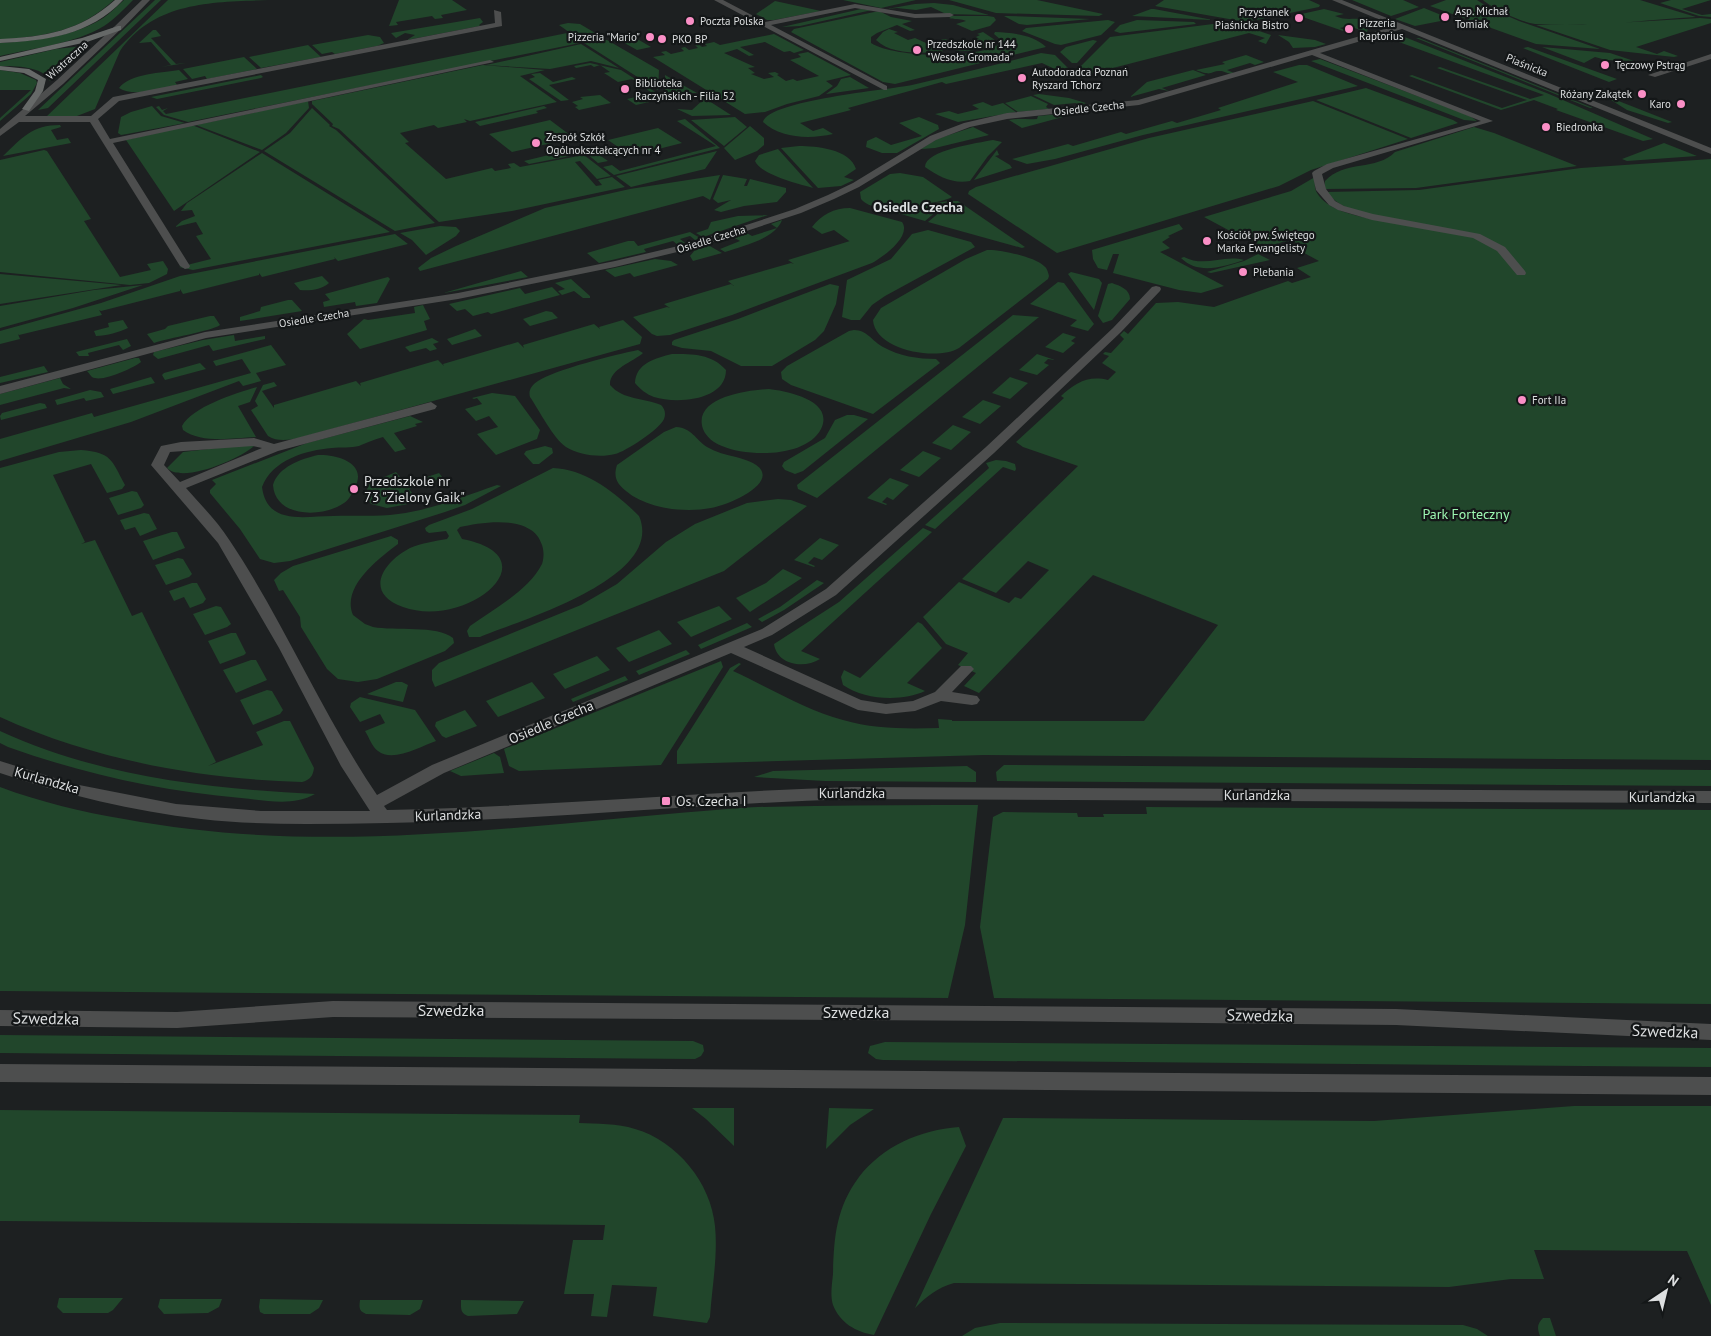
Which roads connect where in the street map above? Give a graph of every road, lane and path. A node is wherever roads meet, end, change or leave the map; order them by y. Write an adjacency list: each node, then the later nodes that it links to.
1 (119, 0): 12 (main road)
2 (146, 0): 10 (street, Wiatraczna)
3 (718, 0): 9 (street)
4 (1336, 0): 11 (street, Piaśnicka)
5 (834, 1): 6 (street)
6 (855, 6): 8 (street); 9 (street)
7 (497, 12): 24 (street)
8 (950, 15)
9 (765, 24): 21 (street)
10 (118, 28): 17 (main road); 22 (street, Wiatraczna)
11 (1401, 28): 13 (street, Osiedle Czecha); 27 (street, Piaśnicka)
12 (0, 41)
13 (1347, 43): 14 (street); 15 (street, Osiedle Czecha)
14 (1364, 49)
15 (1314, 53): 29 (street); 31 (street, Osiedle Czecha)
16 (1711, 56): 20 (street)
17 (0, 59)
18 (490, 62): 26 (street)
19 (0, 68): 22 (main road)
20 (1652, 75)
21 (884, 88)
22 (26, 110): 23 (street, Wiatraczna)
23 (16, 118): 24 (street); 25 (street, Wiatraczna)
24 (92, 119): 26 (street)
25 (0, 133)
26 (106, 142): 28 (street)
27 (1711, 150)
28 (185, 266)
29 (1521, 273)
30 (1156, 289): 35 (street, Osiedle Czecha)
31 (0, 390)
32 (431, 406): 33 (street)
33 (274, 448): 34 (street); 34 (street)
34 (178, 487): 41 (street)
35 (731, 647): 37 (street); 41 (street, Osiedle Czecha)
36 (966, 669): 37 (street)
37 (940, 696): 38 (street)
38 (972, 700)
39 (0, 767): 41 (street, Kurlandzka)
40 (1711, 798): 41 (street, Kurlandzka)
41 (378, 810)
42 (0, 1018): 43 (street, Szwedzka)
43 (1711, 1032)
44 (0, 1073): 45 (street)
45 (1711, 1086)

